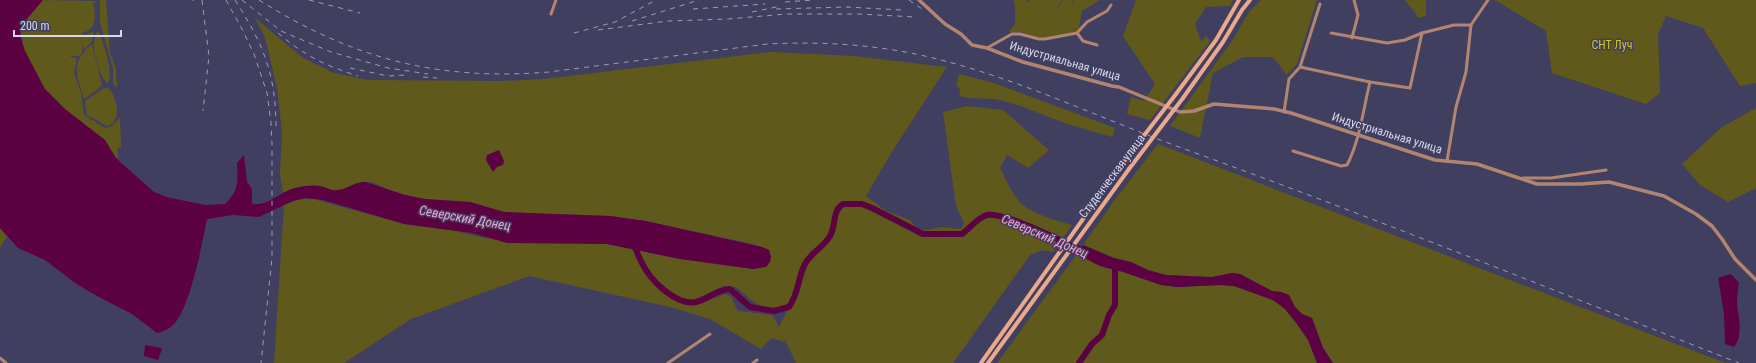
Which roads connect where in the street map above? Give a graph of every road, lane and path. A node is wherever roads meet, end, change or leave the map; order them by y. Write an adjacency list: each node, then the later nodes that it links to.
1 (556, 0): 9 (street)
2 (919, 0): 16 (street, Индустриальная улица)
3 (1238, 0): 32 (main road, Студенческая улица, bridge)
4 (1250, 0): 33 (main road, Студенческая улица, bridge)
5 (1354, 0): 14 (street)
6 (1488, 0): 10 (street)
7 (1111, 4): 11 (street)
8 (1320, 4): 17 (street)
9 (551, 14)
10 (1471, 25): 13 (street); 22 (street)
11 (1077, 33): 15 (street); 16 (street, Индустриальная улица)
12 (1331, 33): 14 (street)
13 (1422, 33): 14 (street); 18 (street)
14 (1352, 38)
15 (1097, 45)
16 (987, 48): 19 (street, Индустриальная улица)
17 (1300, 67): 18 (street); 19 (street)
18 (1370, 82): 20 (street)
19 (1284, 112): 20 (street, Индустриальная улица)
20 (1359, 135): 21 (street); 22 (street, Индустриальная улица)
21 (1293, 151)
22 (1447, 161): 24 (street, Индустриальная улица)
23 (1606, 170): 24 (street)
24 (1521, 179): 25 (street, Индустриальная улица)
25 (1756, 280)
26 (710, 334): 30 (street)
27 (0, 358): 29 (street)
28 (757, 360): 31 (street)
29 (6, 363)
30 (668, 363)
31 (753, 363)
32 (981, 363)
33 (988, 363)

